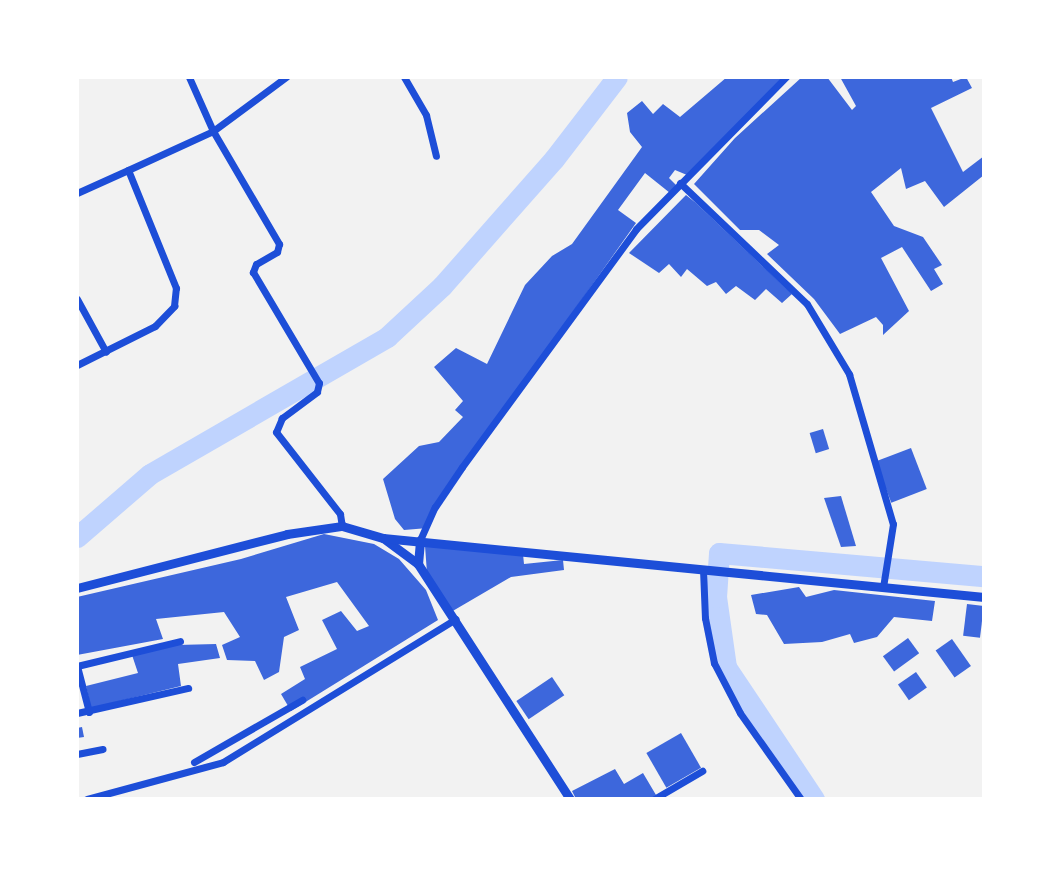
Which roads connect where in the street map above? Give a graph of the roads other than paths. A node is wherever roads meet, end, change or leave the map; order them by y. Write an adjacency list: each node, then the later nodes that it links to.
1 (188, 77): 5 (street)
2 (286, 77): 5 (street)
3 (404, 77): 6 (street)
4 (786, 77): 8 (street)
5 (213, 131): 7 (street); 13 (street)
6 (436, 156)
7 (128, 170): 9 (street); 11 (street)
8 (680, 183): 15 (street); 18 (street)
9 (77, 193)
10 (77, 299): 11 (street)
11 (106, 352): 12 (street)
12 (77, 365)
13 (342, 526): 14 (street); 19 (street)
14 (383, 538): 15 (street); 16 (street)
15 (420, 540): 16 (street); 17 (street)
16 (418, 564): 21 (street)
17 (704, 569): 18 (street); 35 (street)
18 (883, 582): 20 (street)
19 (77, 588)
20 (984, 597)
21 (455, 619): 27 (street); 33 (street)
22 (180, 641): 25 (street)
23 (188, 688): 25 (street)
24 (302, 700): 27 (street)
25 (89, 712): 26 (street)
26 (77, 713)
27 (248, 740): 30 (street); 32 (street)
28 (103, 749): 29 (street)
29 (77, 754)
30 (194, 762)
31 (702, 771): 34 (street)
32 (87, 799)
33 (570, 799)
34 (654, 799)
35 (801, 799)

